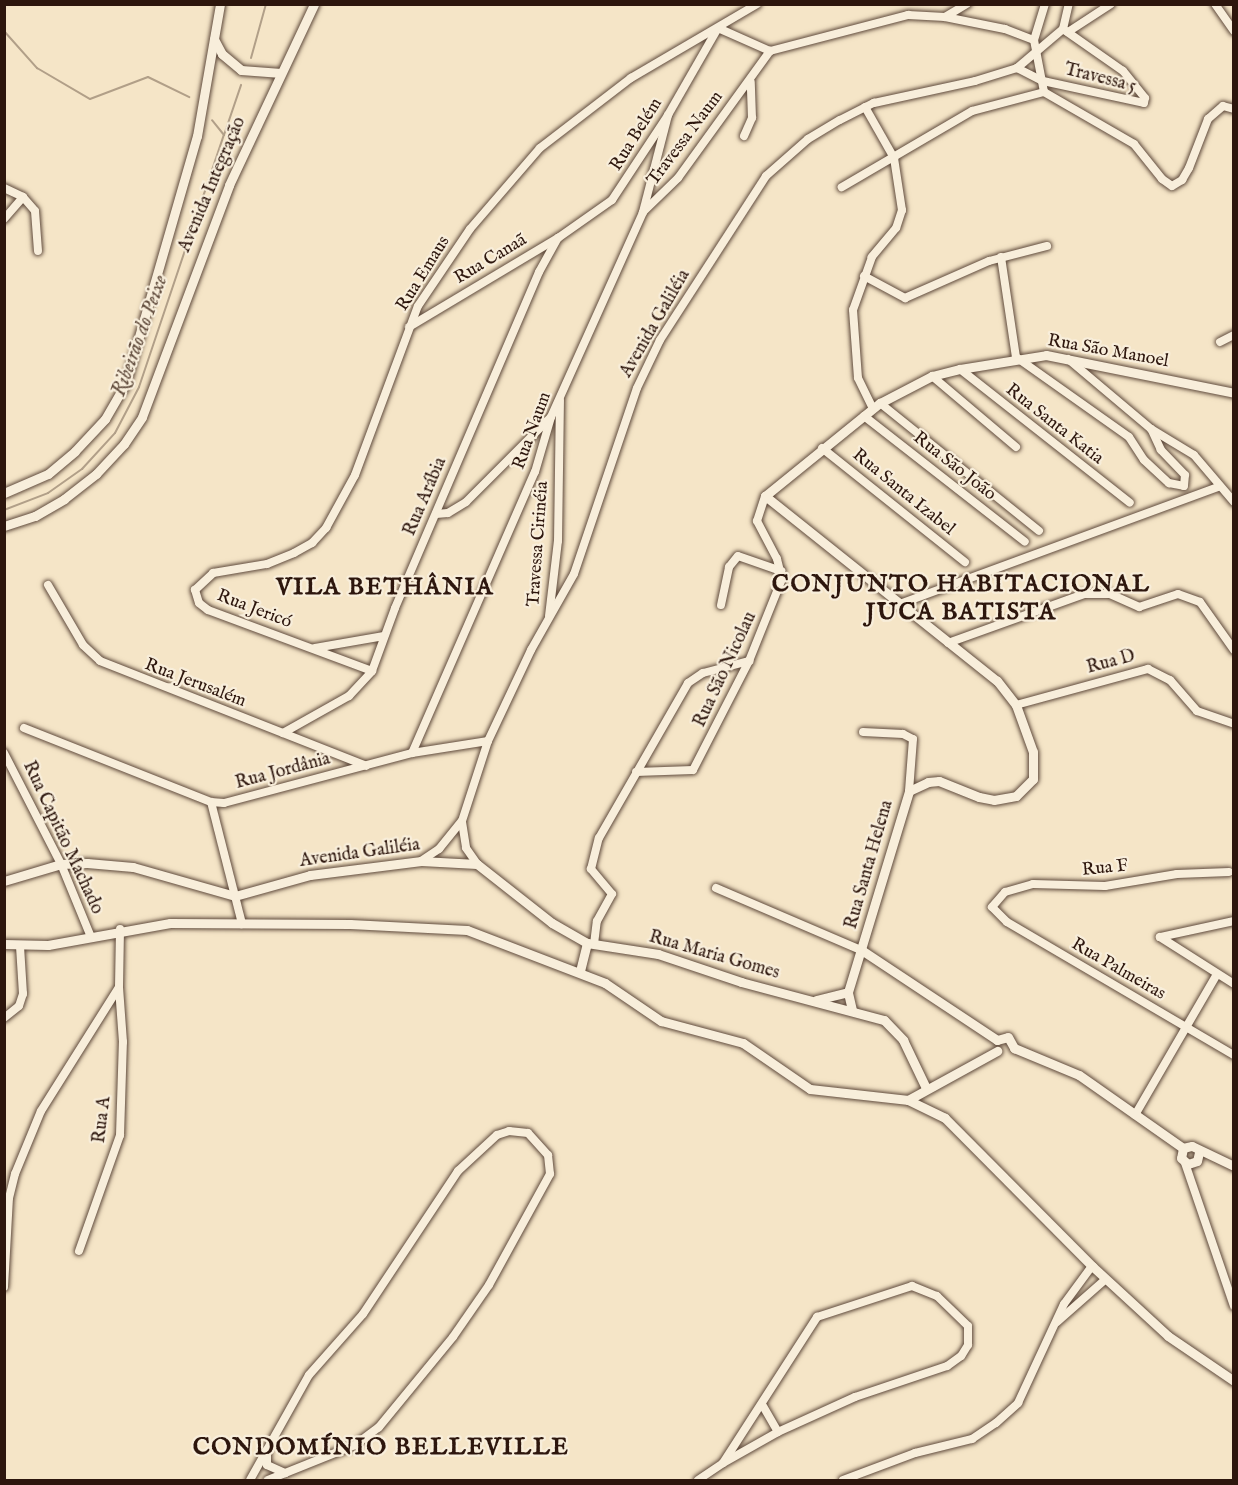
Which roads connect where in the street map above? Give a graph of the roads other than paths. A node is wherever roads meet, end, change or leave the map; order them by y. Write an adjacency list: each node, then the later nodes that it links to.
1 (220, 4): 15 (street, Avenida Integração)
2 (314, 4): 20 (street, Avenida Integração)
3 (757, 4): 12 (street, Rua Emaus)
4 (903, 4): 10 (street)
5 (967, 4): 11 (street)
6 (1045, 4): 16 (street)
7 (1069, 4): 13 (street)
8 (1111, 4): 13 (street, Avenida Galiléia)
9 (1215, 4): 14 (street)
10 (908, 15): 11 (street); 17 (street)
11 (945, 17): 16 (street)
12 (718, 28): 17 (street); 26 (street, Rua Belém); 39 (street, Rua Emaus)
13 (1066, 31): 18 (street, Avenida Galiléia); 21 (street, Travessa 5)
14 (1233, 31)
15 (214, 39): 20 (street); 55 (street, Avenida Integração)
16 (1034, 40): 18 (street)
17 (770, 51): 22 (street, Travessa Naum)
18 (1036, 52): 19 (street, Avenida Galiléia); 21 (street)
19 (1017, 68): 21 (street); 24 (street, Avenida Galiléia)
20 (280, 73): 60 (street, Avenida Integração)
21 (1043, 81): 23 (street)
22 (751, 82): 27 (street, Travessa Naum); 32 (street, Travessa Naum)
23 (1044, 92): 25 (street); 28 (street)
24 (865, 107): 28 (street); 69 (street, Avenida Galiléia)
25 (1233, 109)
26 (668, 115): 32 (street, Rua Naum); 34 (street, Rua Belém)
27 (744, 136)
28 (894, 158): 29 (street); 38 (street)
29 (842, 187)
30 (4, 188): 31 (street)
31 (23, 197): 33 (street); 36 (street)
32 (643, 212): 47 (street, Rua Naum)
33 (4, 219)
34 (558, 238): 39 (street, Rua Canaã); 59 (street, Rua Arábia)
35 (1047, 246): 37 (street)
36 (38, 251)
37 (1001, 257): 38 (street); 42 (street)
38 (864, 276): 48 (street)
39 (409, 327): 66 (street, Rua Emaus)
40 (1233, 335): 41 (street)
41 (1220, 342)
42 (1016, 357): 43 (street, Rua São Manoel); 44 (street, Rua São Manoel); 51 (street)
43 (1068, 358): 46 (street, Rua São Manoel); 51 (street)
44 (960, 369): 45 (street, Rua São Manoel); 58 (street, Rua Santa Katia)
45 (932, 376): 48 (street, Rua São Manoel); 52 (street)
46 (1233, 393)
47 (561, 398): 50 (street, Rua Naum); 69 (street, Travessa Cirinéia)
48 (877, 406): 49 (street, Rua São Manoel); 61 (street, Rua São João)
49 (864, 416): 53 (street, Rua São Manoel); 62 (street, Rua São João)
50 (551, 417): 59 (street); 83 (street, Rua Naum)
51 (1151, 429): 54 (street)
52 (1016, 447)
53 (822, 448): 56 (street, Rua São Manoel); 63 (street, Rua Santa Izabel)
54 (1218, 487): 57 (street); 68 (street)
55 (4, 493)
56 (765, 496): 64 (street); 68 (street, Rua Santa Helena)
57 (1233, 502)
58 (1130, 503)
59 (436, 514): 70 (street, Rua Arábia)
60 (4, 526)
61 (1039, 531)
62 (1025, 542)
63 (965, 562)
64 (781, 571): 67 (street); 74 (street, Rua São Nicolau)
65 (48, 585): 80 (street, Rua Jerusalém)
66 (195, 590): 72 (street, Rua Jericó)
67 (722, 605)
68 (897, 605): 71 (street, Rua Santa Helena)
69 (548, 620): 81 (street, Avenida Galiléia)
70 (384, 636): 72 (street); 75 (street, Rua Arábia)
71 (948, 643): 73 (street); 76 (street, Rua Santa Helena)
72 (313, 649): 75 (street, Rua Jericó)
73 (1233, 650)
74 (749, 661): 85 (street); 85 (street, Rua São Nicolau)
75 (372, 671): 80 (street, Rua Arábia)
76 (1016, 705): 77 (street, Rua D); 86 (street, Rua Santa Helena)
77 (1233, 724)
78 (24, 728): 87 (street, Rua Jordânia)
79 (863, 732): 86 (street)
80 (283, 733): 84 (street, Rua Jerusalém)
81 (488, 741): 83 (street, Rua Jordânia); 88 (street, Avenida Galiléia)
82 (4, 753): 90 (street, Rua Capitão Machado)
83 (412, 753): 84 (street, Rua Jordânia)
84 (366, 766): 87 (street, Rua Jordânia)
85 (636, 772): 102 (street)
86 (909, 791): 104 (street, Rua Santa Helena)
87 (212, 802): 95 (street)
88 (462, 821): 89 (street); 91 (street)
89 (421, 861): 91 (street, Avenida Galiléia); 95 (street, Avenida Galiléia)
90 (61, 864): 93 (street); 95 (street); 100 (street, Rua Capitão Machado)
91 (477, 864): 102 (street, Rua Maria Gomes)
92 (1229, 872): 96 (street, Rua F)
93 (4, 881)
94 (716, 888): 104 (street)
95 (235, 896): 98 (street)
96 (992, 907): 113 (street, Rua Palmeiras)
97 (1233, 921): 106 (street)
98 (243, 924): 99 (street); 105 (street)
99 (120, 929): 100 (street); 108 (street, Rua A)
100 (91, 937): 103 (street)
101 (4, 944): 103 (street)
102 (591, 944): 105 (street); 110 (street, Rua Maria Gomes)
103 (20, 946): 112 (street)
104 (863, 951): 109 (street, Rua Santa Helena); 114 (street)
105 (580, 971): 119 (street)
106 (1217, 974): 107 (street); 113 (street)
107 (1233, 984)
108 (119, 987): 125 (street); 127 (street, Rua A)
109 (848, 992): 110 (street); 111 (street)
110 (814, 1001): 111 (street, Rua Maria Gomes)
111 (852, 1010): 118 (street, Rua Maria Gomes)
112 (4, 1018)
113 (1185, 1026): 117 (street, Rua Palmeiras); 120 (street)
114 (997, 1040): 115 (street); 116 (street)
115 (1014, 1048): 116 (street); 120 (street)
116 (997, 1051): 118 (street)
117 (1233, 1055)
118 (926, 1088): 119 (street)
119 (908, 1100): 128 (street)
120 (1135, 1114): 121 (street)
121 (1183, 1148): 122 (street); 123 (street)
122 (1199, 1152): 123 (street); 124 (street)
123 (1185, 1163): 131 (street)
124 (1233, 1166)
125 (15, 1174): 126 (street); 130 (street)
126 (4, 1187)
127 (79, 1251)
128 (1092, 1266): 129 (street); 132 (street)
129 (1106, 1279): 132 (street); 133 (street)
130 (4, 1287)
131 (1233, 1306)
132 (1057, 1323): 142 (street)
133 (1233, 1380)
134 (763, 1406): 135 (street); 135 (street); 137 (street)
135 (778, 1432): 137 (street)
136 (268, 1445): 138 (street); 138 (street); 139 (street)
137 (723, 1463): 141 (street)
138 (286, 1474): 140 (street)
139 (250, 1480)
140 (268, 1480)
141 (698, 1480)
142 (843, 1480)

